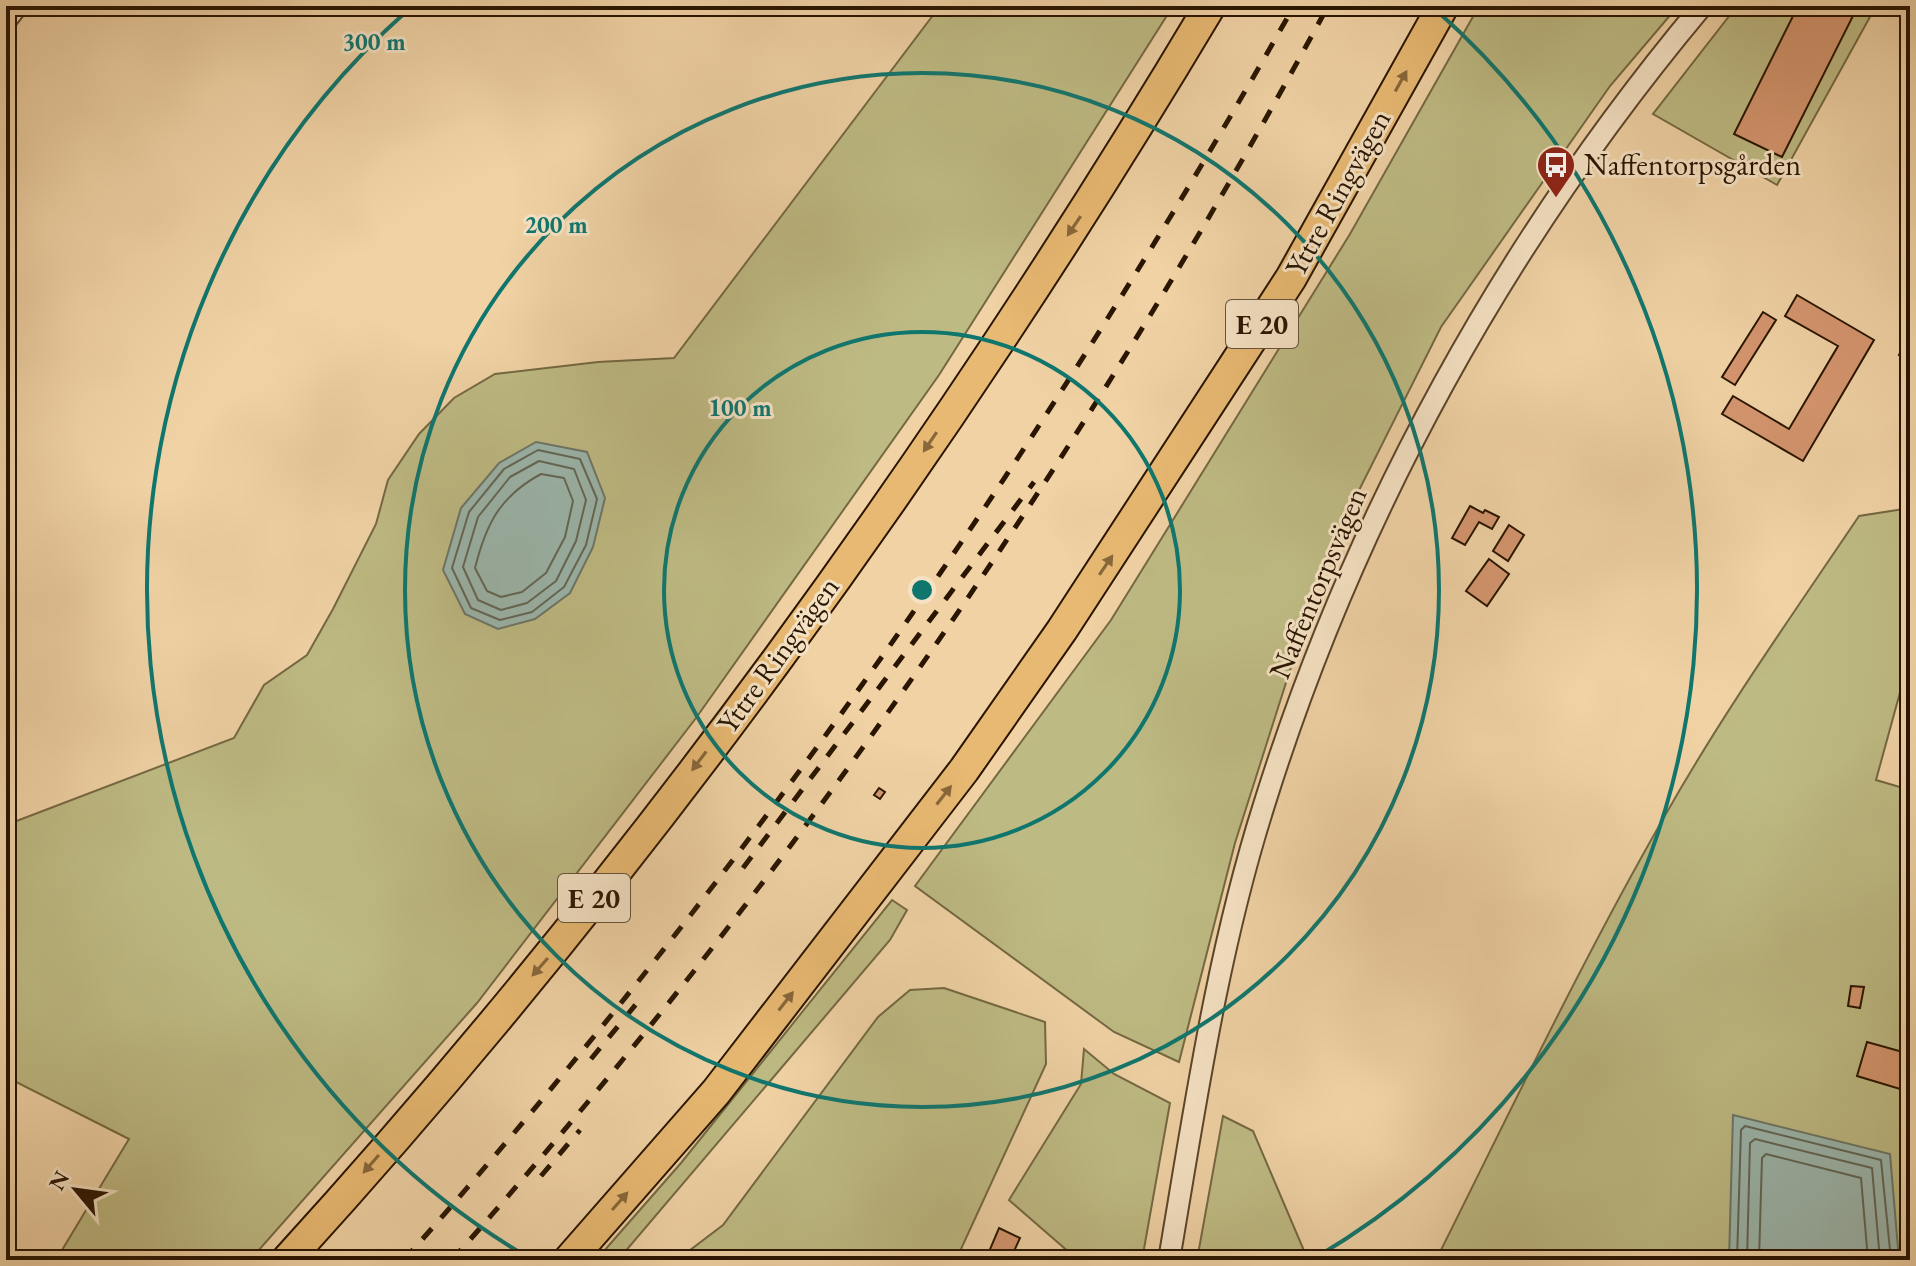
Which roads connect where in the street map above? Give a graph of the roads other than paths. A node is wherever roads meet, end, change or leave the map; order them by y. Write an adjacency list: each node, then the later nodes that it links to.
1 (17, 6): 6 (street)
2 (1198, 6): 7 (highway)
3 (1210, 6): 7 (highway, Yttre Ringvägen / E 20)
4 (1443, 6): 9 (highway, Yttre Ringvägen / E 20, one-way to 4)
5 (1702, 6): 10 (street, Naffentorpsvägen)
6 (6, 20)
7 (1117, 161): 8 (highway, Yttre Ringvägen / E 20, one-way to 8)
8 (287, 1260)
9 (569, 1260)
10 (1169, 1260)

